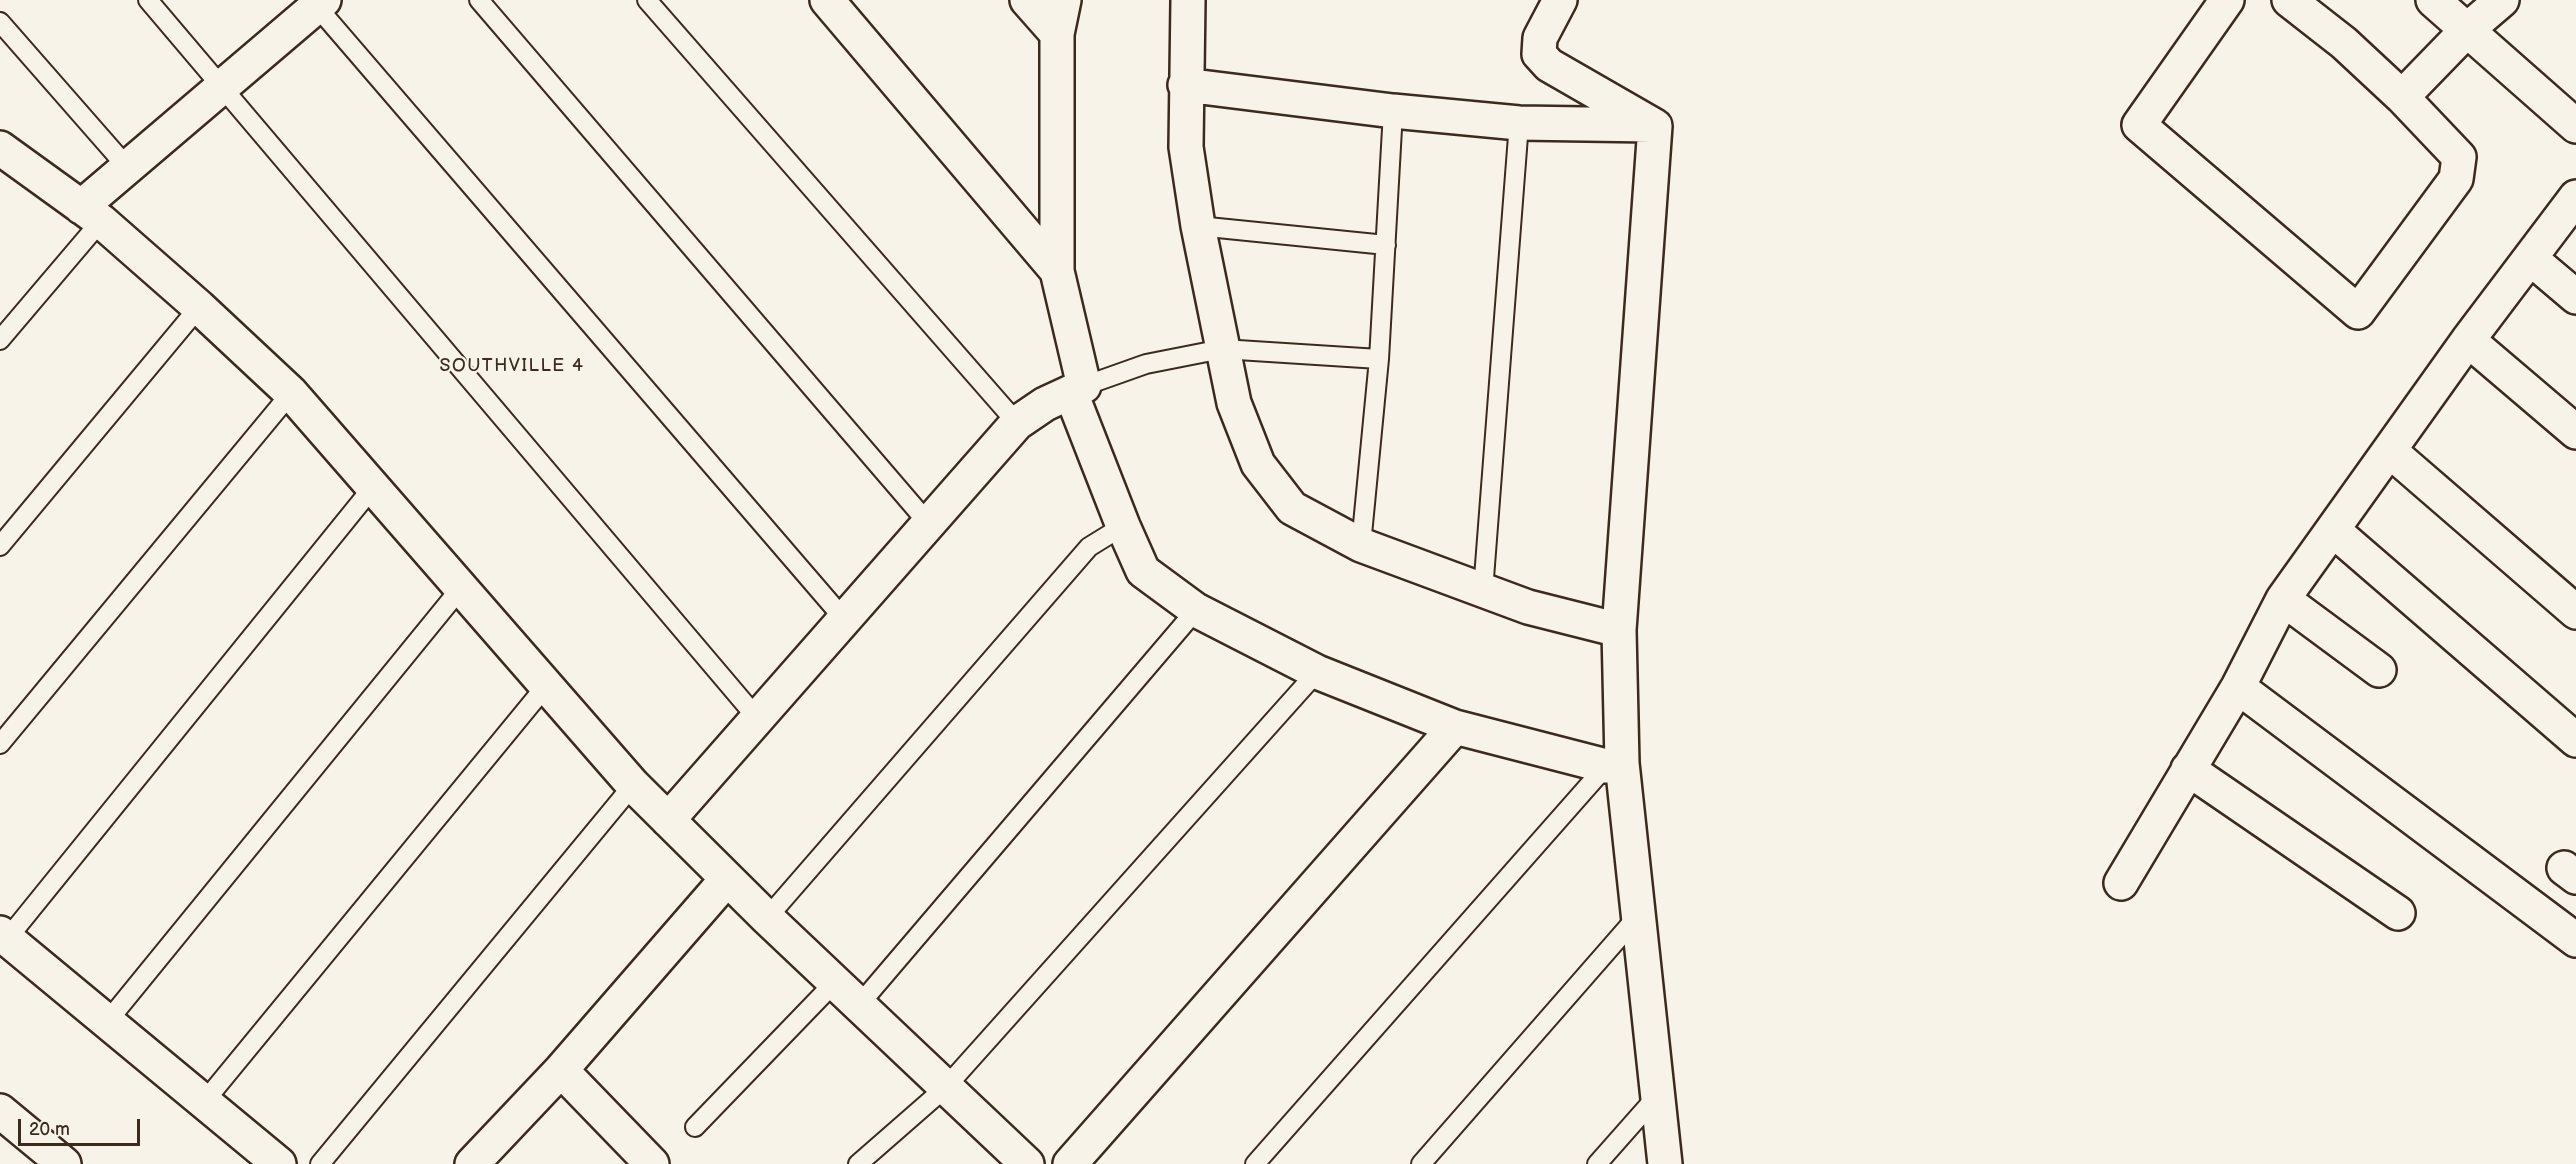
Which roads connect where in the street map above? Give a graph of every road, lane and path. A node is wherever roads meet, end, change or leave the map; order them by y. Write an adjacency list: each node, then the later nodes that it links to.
1 (148, 0): 18 (lane)
2 (479, 0): 44 (lane)
3 (647, 0): 40 (lane)
4 (827, 0): 31 (street)
5 (1027, 0): 16 (street)
6 (1064, 0): 16 (street)
7 (1188, 0): 17 (street)
8 (1560, 0): 22 (street)
9 (2228, 0): 19 (street)
10 (2289, 0): 19 (street)
11 (2433, 0): 15 (street)
12 (2502, 0): 15 (street)
13 (317, 2): 18 (street); 54 (lane)
14 (0, 22): 25 (lane)
15 (2467, 30): 19 (street); 23 (street)
16 (1057, 34): 31 (street)
17 (1185, 85): 20 (street); 28 (street)
18 (223, 87): 25 (street); 60 (lane)
19 (2402, 97)
20 (1393, 111): 21 (street); 29 (lane)
21 (1519, 123): 22 (street); 50 (lane)
22 (1656, 126): 55 (street)
23 (2576, 126)
24 (0, 148): 27 (street)
25 (127, 166): 27 (street)
26 (2576, 197): 30 (street)
27 (91, 214): 33 (street); 34 (lane)
28 (1198, 226): 29 (lane); 36 (street)
29 (1386, 245): 37 (lane)
30 (2530, 258): 32 (street); 35 (street)
31 (1057, 271): 38 (street)
32 (2576, 297)
33 (199, 307): 39 (street); 48 (lane)
34 (0, 340)
35 (2468, 340): 41 (street); 42 (street)
36 (1222, 349): 37 (lane); 38 (lane); 47 (street)
37 (1379, 359): 47 (lane)
38 (1077, 389): 40 (street); 45 (street)
39 (291, 393): 43 (street); 63 (lane)
40 (1017, 423): 44 (street)
41 (2576, 432)
42 (2390, 451): 46 (street); 53 (street)
43 (372, 487): 49 (street); 73 (lane)
44 (928, 523): 54 (street)
45 (1123, 526): 52 (street); 72 (lane)
46 (2333, 530): 51 (street); 62 (street)
47 (1361, 545): 50 (street)
48 (0, 546)
49 (460, 589): 58 (street); 77 (lane)
50 (1484, 591): 55 (street)
51 (2283, 599): 56 (street); 59 (street)
52 (1196, 610): 57 (street); 76 (lane)
53 (2576, 612)
54 (844, 619): 60 (street)
55 (1619, 630): 64 (street)
56 (2379, 670)
57 (1317, 672): 61 (street); 79 (lane)
58 (545, 687): 66 (street); 81 (lane)
59 (2238, 687): 65 (street); 74 (street)
60 (757, 718): 67 (street)
61 (1455, 727): 64 (street); 91 (street)
62 (2576, 740)
63 (0, 744)
64 (1614, 764): 71 (street); 92 (lane)
65 (2188, 769): 69 (street); 70 (street)
66 (633, 785): 67 (street); 86 (lane)
67 (668, 820): 68 (street)
68 (727, 879): 72 (street); 78 (street)
69 (2121, 883)
70 (2398, 912)
71 (1637, 917): 80 (street); 93 (lane)
72 (767, 918): 75 (street)
73 (3, 936): 77 (street)
74 (2576, 940)
75 (835, 982): 76 (street); 83 (lane)
76 (859, 1005): 79 (street)
77 (107, 1022): 81 (street)
78 (561, 1070): 87 (street); 88 (street)
79 (945, 1088): 89 (lane); 90 (street)
80 (1658, 1095): 94 (lane); 95 (street)
81 (204, 1102): 85 (street)
82 (0, 1111): 84 (street)
83 (695, 1127)
84 (64, 1164)
85 (279, 1164)
86 (320, 1164)
87 (472, 1164)
88 (652, 1164)
89 (858, 1164)
90 (1027, 1164)
91 (1070, 1164)
92 (1255, 1164)
93 (1421, 1164)
94 (1597, 1164)
95 (1665, 1164)

